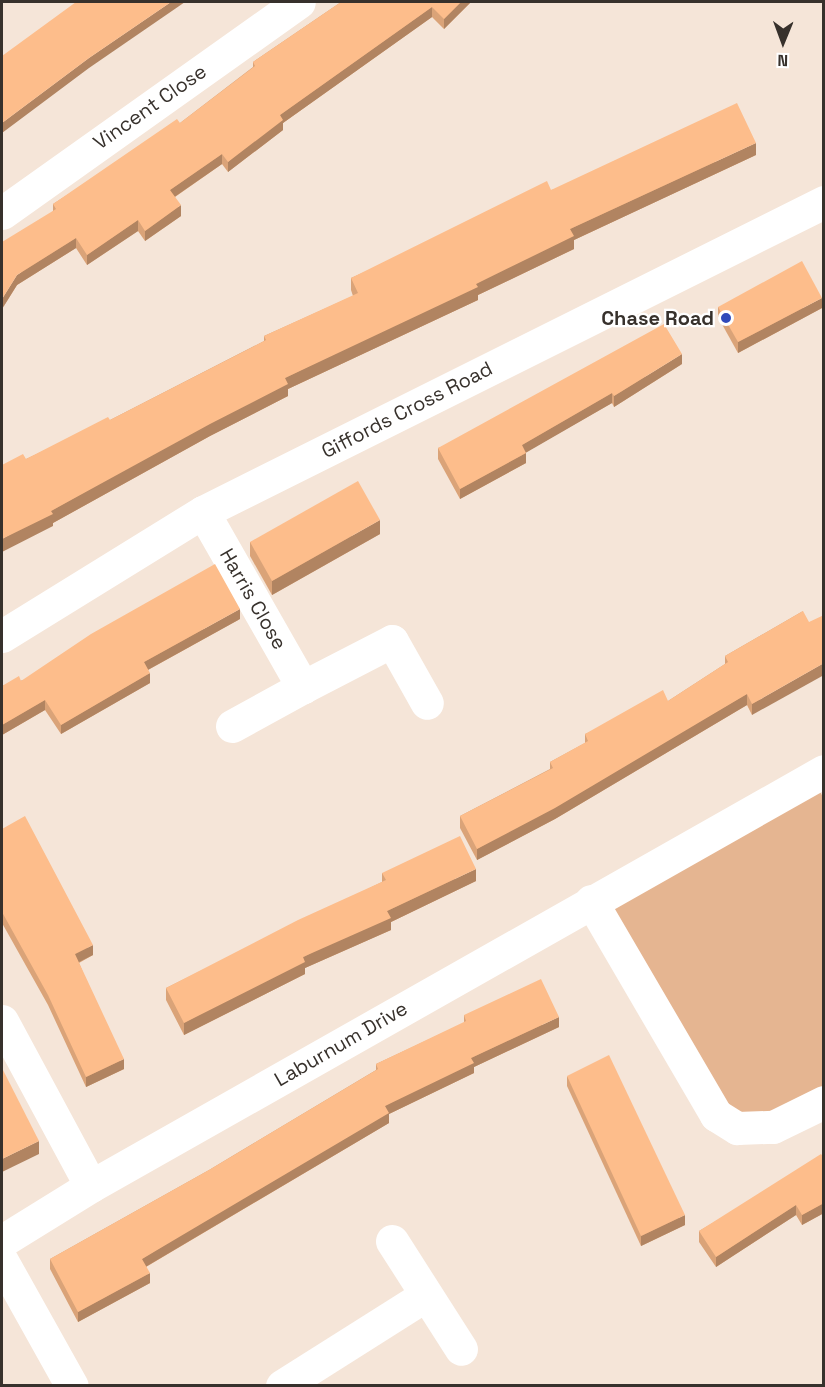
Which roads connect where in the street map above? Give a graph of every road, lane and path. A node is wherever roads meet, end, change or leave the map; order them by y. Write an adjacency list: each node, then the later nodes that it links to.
1 (298, 2): 3 (street, Vincent Close)
2 (824, 202): 4 (street, Giffords Cross Road)
3 (2, 213)
4 (203, 512): 5 (street, Giffords Cross Road); 6 (street, Harris Close)
5 (2, 636)
6 (303, 687): 7 (street); 8 (street)
7 (427, 703)
8 (232, 726)
9 (820, 782): 10 (street, Laburnum Drive)
10 (591, 902): 12 (street); 13 (street, Laburnum Drive)
11 (2, 1021): 13 (street)
12 (824, 1102)
13 (91, 1186): 14 (street, Laburnum Drive)
14 (2, 1241)
15 (392, 1241): 17 (street)
16 (2, 1261): 19 (street)
17 (426, 1295): 18 (street); 20 (street)
18 (461, 1349)
19 (72, 1386)
20 (282, 1386)

